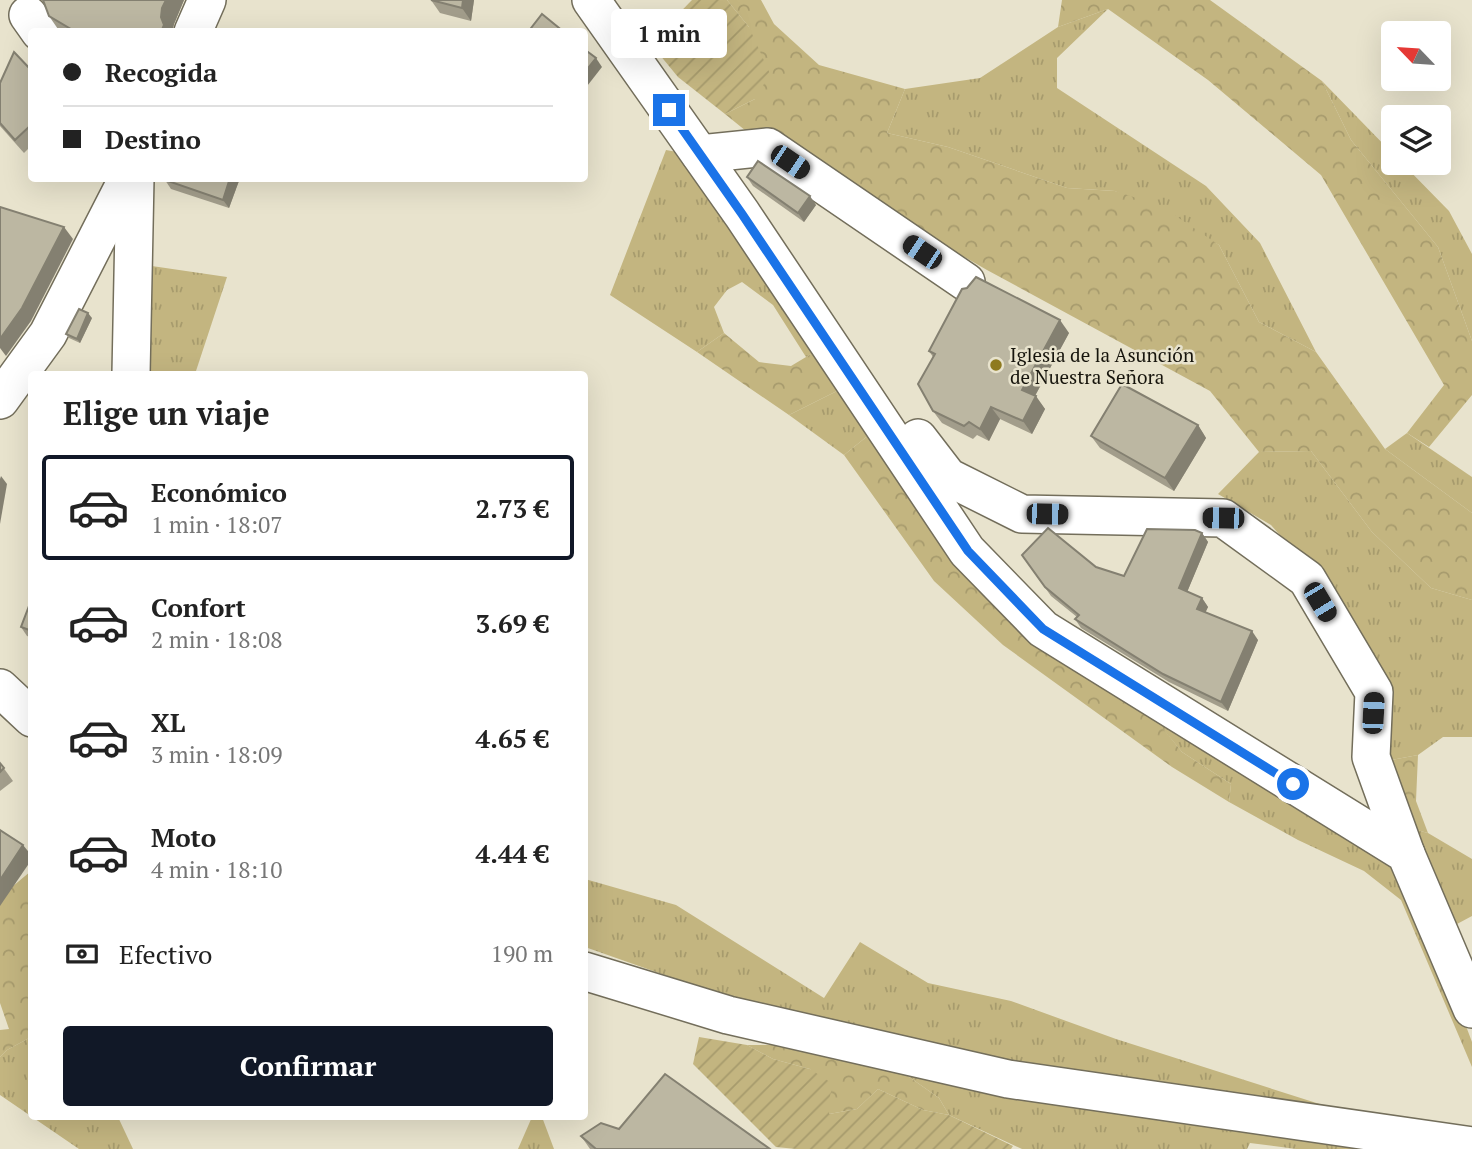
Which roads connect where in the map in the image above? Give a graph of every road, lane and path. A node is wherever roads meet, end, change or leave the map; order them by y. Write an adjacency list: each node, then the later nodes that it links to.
1 (207, 0): 3 (street)
2 (591, 0): 4 (street)
3 (195, 28)
4 (700, 154): 7 (street); 8 (street)
5 (126, 182): 10 (street)
6 (135, 182): 9 (street)
7 (742, 214): 13 (street); 13 (street)
8 (966, 282)
9 (131, 371)
10 (0, 400)
11 (0, 688): 12 (street)
12 (28, 714)
13 (1406, 854): 15 (street)
14 (588, 972): 16 (street)
15 (1472, 1009)
16 (1472, 1146)

